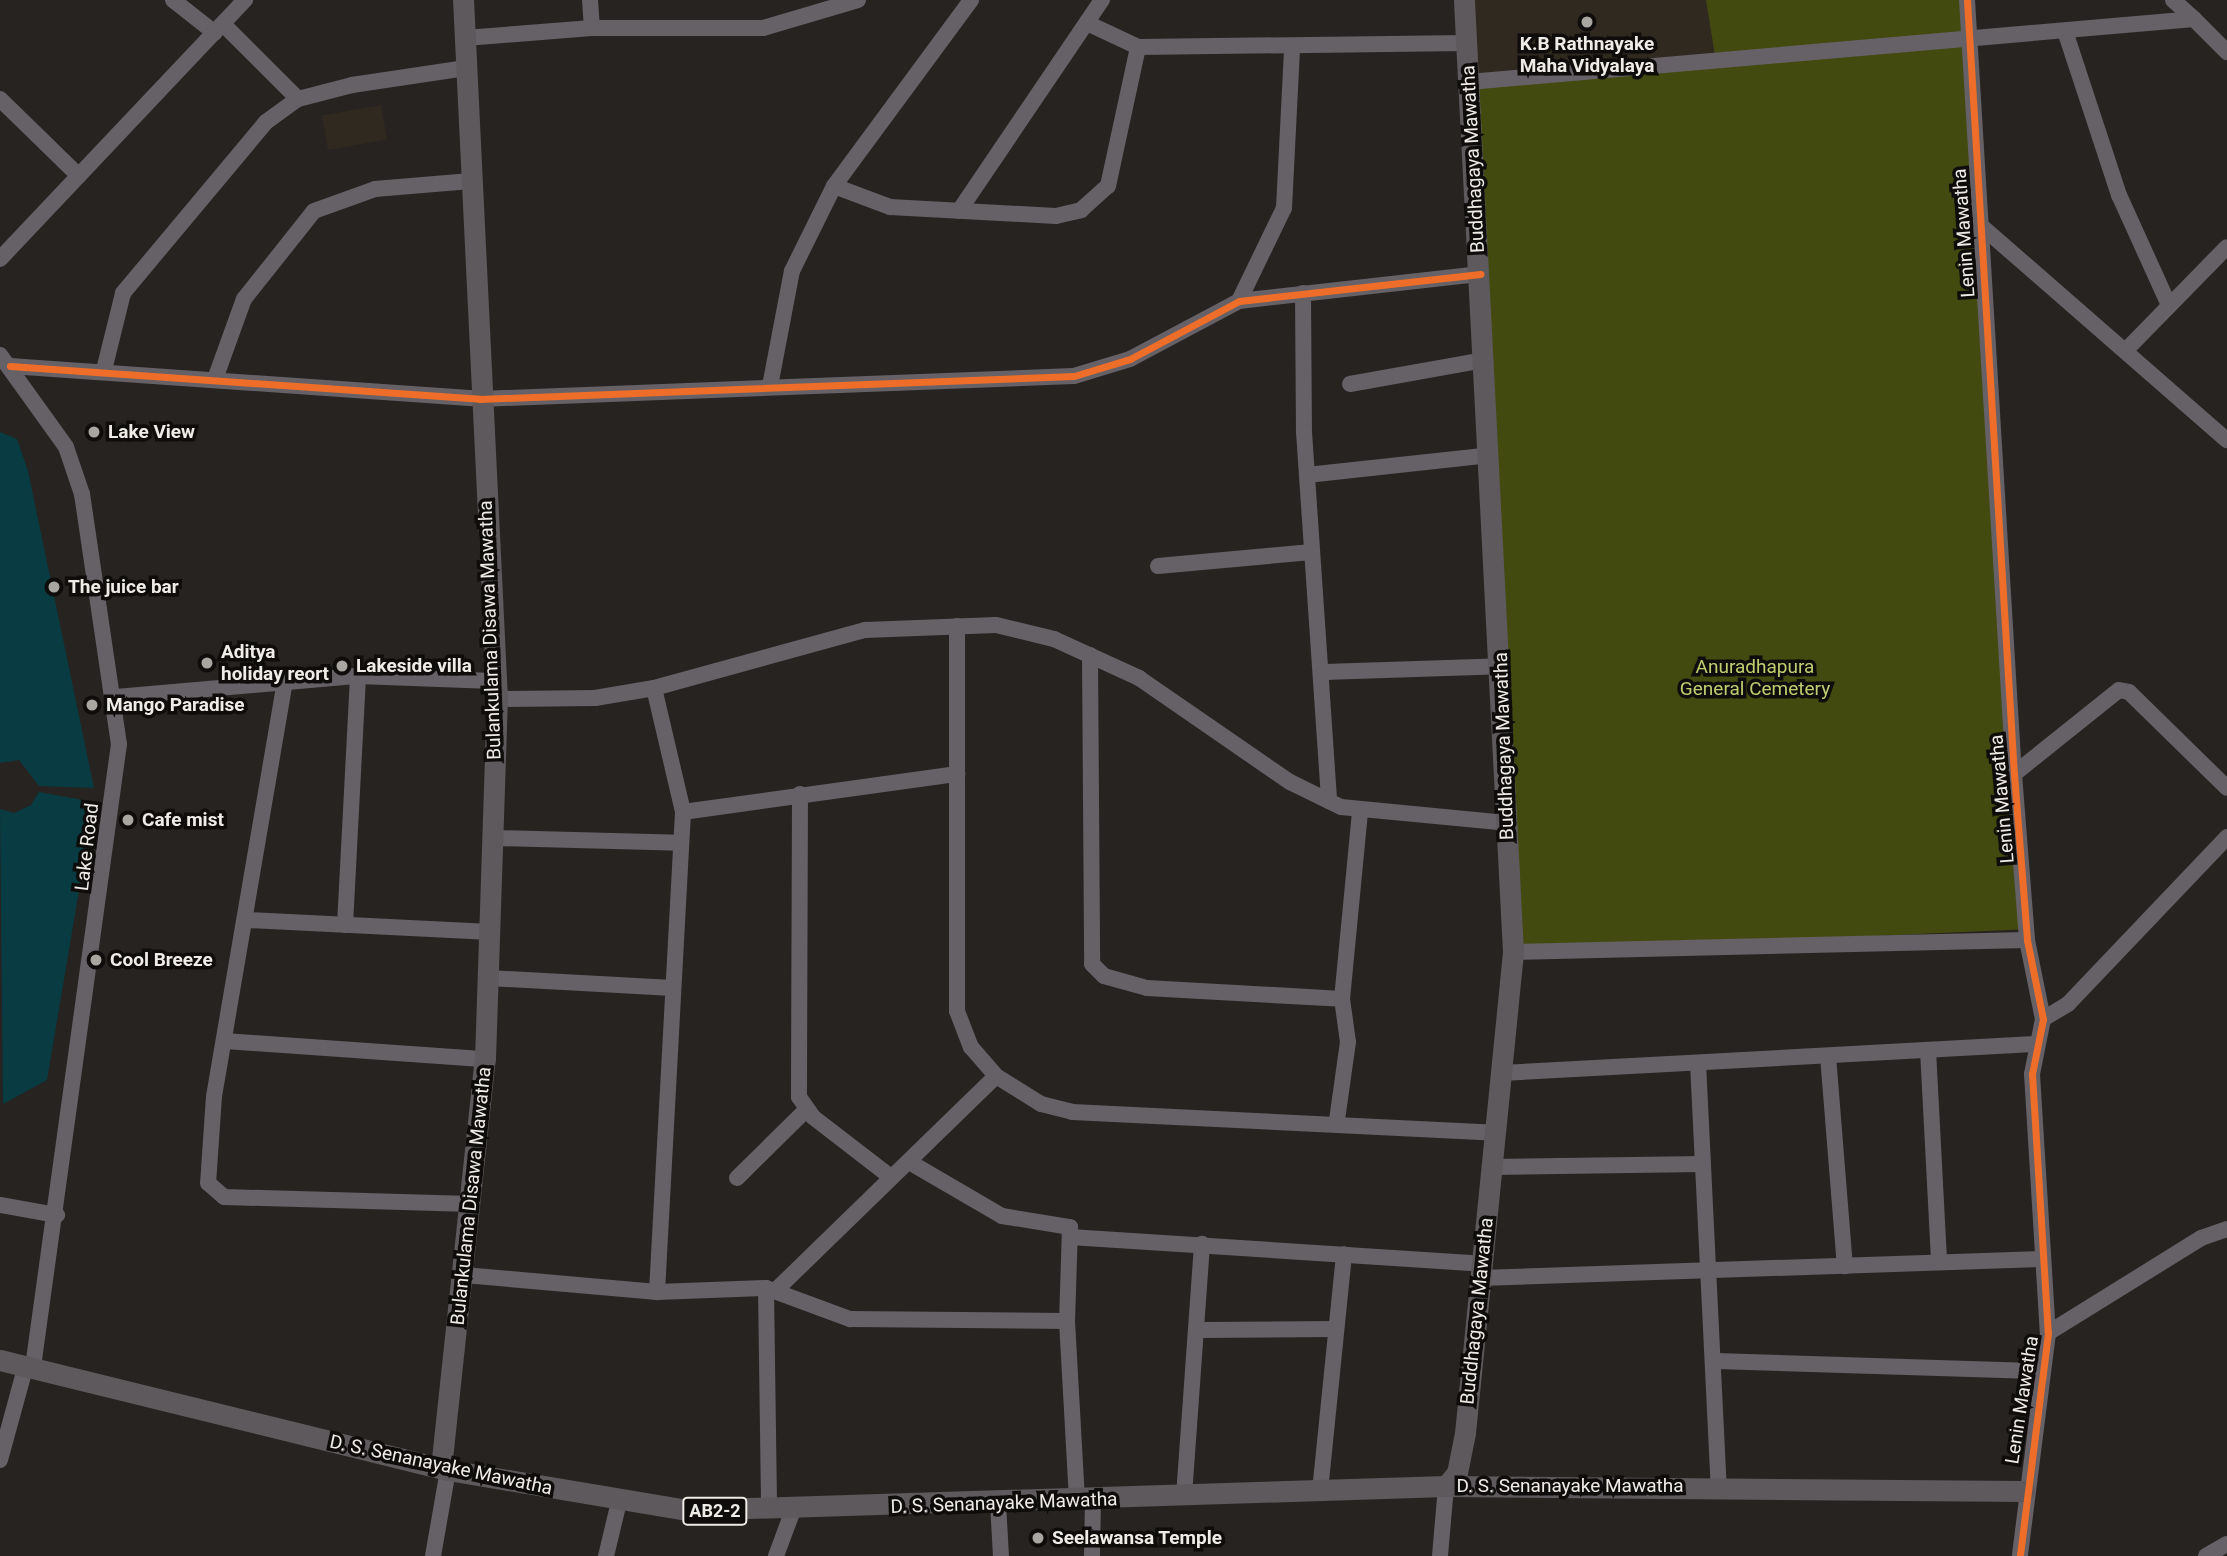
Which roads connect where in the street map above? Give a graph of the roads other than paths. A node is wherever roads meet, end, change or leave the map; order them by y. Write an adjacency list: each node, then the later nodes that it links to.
1 (173, 0): 13 (street)
2 (245, 0): 13 (street)
3 (463, 0): 17 (main road, Bulankulama Disawa Mawatha)
4 (590, 0): 14 (street)
5 (858, 0): 14 (street)
6 (971, 0): 28 (street)
7 (1102, 0): 12 (street)
8 (1464, 0): 18 (main road, Buddhagaya Mawatha)
9 (1967, 0): 16 (street, Lenin Mawatha)
10 (2173, 0): 11 (street)
11 (2194, 19): 15 (street); 21 (street)
12 (1087, 23): 19 (street); 29 (street)
13 (219, 28): 25 (street); 26 (street)
14 (592, 28): 17 (street)
15 (2065, 31): 16 (street); 36 (street)
16 (1968, 35): 23 (street); 30 (street, Lenin Mawatha)
17 (465, 38): 22 (main road, Bulankulama Disawa Mawatha)
18 (1467, 43): 20 (street); 23 (main road, Buddhagaya Mawatha)
19 (1138, 47): 20 (street); 29 (street)
20 (1292, 50): 35 (street)
21 (2227, 52)
22 (466, 68): 25 (street); 27 (main road, Bulankulama Disawa Mawatha)
23 (1469, 82): 33 (main road, Buddhagaya Mawatha)
24 (0, 99): 26 (street)
25 (298, 99): 40 (street)
26 (79, 176): 32 (street)
27 (471, 181): 41 (street); 44 (main road, Bulankulama Disawa Mawatha)
28 (834, 186): 29 (street); 43 (street)
29 (959, 211)
30 (1979, 223): 37 (street); 60 (street, Lenin Mawatha)
31 (2227, 247): 36 (street)
32 (0, 259)
33 (1480, 274): 34 (street); 38 (main road, Buddhagaya Mawatha)
34 (1303, 293): 35 (street); 47 (street)
35 (1239, 301): 43 (street)
36 (2169, 305): 37 (street)
37 (2128, 348): 45 (street)
38 (1485, 360): 42 (street); 46 (main road, Buddhagaya Mawatha)
39 (5, 361): 40 (street); 58 (street, Lake Road)
40 (104, 370): 41 (street)
41 (215, 379): 44 (street)
42 (1350, 384)
43 (770, 386): 44 (street)
44 (480, 399): 57 (main road, Bulankulama Disawa Mawatha)
45 (2227, 440)
46 (1490, 454): 47 (street); 52 (main road, Buddhagaya Mawatha)
47 (1307, 475): 48 (street)
48 (1311, 552): 49 (street); 53 (street)
49 (1158, 566)
50 (957, 626): 51 (street); 56 (street); 59 (street)
51 (1090, 655): 63 (street); 77 (street)
52 (1501, 666): 53 (street); 66 (main road, Buddhagaya Mawatha)
53 (1324, 672): 63 (street)
54 (358, 676): 55 (street); 57 (street); 71 (street)
55 (285, 681): 58 (street); 70 (street)
56 (654, 688): 57 (street); 64 (street)
57 (495, 690): 68 (main road, Bulankulama Disawa Mawatha)
58 (116, 697): 97 (street, Lake Road)
59 (957, 774): 62 (street); 86 (street)
60 (2014, 774): 61 (street); 73 (street, Lenin Mawatha)
61 (2227, 788)
62 (800, 794): 64 (street); 87 (street)
63 (1329, 801): 65 (street)
64 (683, 812): 69 (street)
65 (1360, 813): 66 (street); 77 (street)
66 (1506, 823): 74 (main road, Buddhagaya Mawatha)
67 (2227, 837): 78 (street)
68 (494, 838): 69 (street); 72 (main road, Bulankulama Disawa Mawatha)
69 (680, 843): 76 (street)
70 (247, 920): 71 (street); 79 (street)
71 (345, 925): 72 (street)
72 (491, 932): 75 (main road, Bulankulama Disawa Mawatha)
73 (2027, 940): 74 (street); 78 (street, Lenin Mawatha)
74 (1513, 952): 85 (main road, Buddhagaya Mawatha)
75 (488, 978): 76 (street); 83 (main road, Bulankulama Disawa Mawatha)
76 (673, 988): 109 (street)
77 (1342, 999): 88 (street)
78 (2043, 1019): 80 (street, Lenin Mawatha)
79 (225, 1041): 83 (street); 95 (street)
80 (2035, 1044): 81 (street); 102 (street, Lenin Mawatha)
81 (1928, 1050): 82 (street); 103 (street)
82 (1828, 1056): 84 (street); 104 (street)
83 (485, 1059): 95 (main road, Bulankulama Disawa Mawatha)
84 (1698, 1063): 85 (street); 91 (street)
85 (1502, 1073): 89 (main road, Buddhagaya Mawatha)
86 (996, 1076): 88 (street); 90 (street)
87 (806, 1111): 93 (street); 94 (street)
88 (1337, 1120): 89 (street)
89 (1496, 1133): 92 (main road, Buddhagaya Mawatha)
90 (911, 1163): 93 (street); 99 (street)
91 (1703, 1164): 92 (street); 105 (street)
92 (1492, 1167): 106 (main road, Buddhagaya Mawatha)
93 (891, 1177): 108 (street)
94 (737, 1178)
95 (471, 1204): 107 (main road, Bulankulama Disawa Mawatha)
96 (0, 1205): 97 (street)
97 (57, 1215): 116 (street, Lake Road)
98 (2227, 1229): 113 (street)
99 (1070, 1237): 100 (street); 110 (street)
100 (1202, 1244): 101 (street); 112 (street)
101 (1344, 1254): 106 (street); 111 (street)
102 (2042, 1259): 103 (street); 113 (street, Lenin Mawatha)
103 (1939, 1262): 104 (street)
104 (1845, 1266): 105 (street)
105 (1712, 1270): 106 (street); 115 (street)
106 (1481, 1271): 120 (main road, Buddhagaya Mawatha)
107 (464, 1275): 109 (street); 119 (main road, Bulankulama Disawa Mawatha)
108 (771, 1289): 109 (street); 110 (street); 128 (street)
109 (657, 1292)
110 (1067, 1321): 125 (street)
111 (1335, 1329): 112 (street); 122 (street)
112 (1198, 1330): 124 (street)
113 (2048, 1333): 117 (street, Lenin Mawatha)
114 (0, 1360): 116 (main road, D. S. Senanayake Mawatha / AB2-2)
115 (1716, 1361): 117 (street); 121 (street)
116 (29, 1366): 118 (street, Lake Road); 119 (main road, D. S. Senanayake Mawatha / AB2-2)
117 (2040, 1371): 123 (street, Lenin Mawatha)
118 (0, 1460)
119 (445, 1469): 126 (main road, D. S. Senanayake Mawatha / AB2-2); 131 (street)
120 (1446, 1486): 121 (main road, D. S. Senanayake Mawatha); 122 (main road, D. S. Senanayake Mawatha / AB2-2); 136 (street)
121 (1719, 1486): 123 (main road, D. S. Senanayake Mawatha)
122 (1320, 1491): 124 (main road, D. S. Senanayake Mawatha / AB2-2)
123 (2024, 1491): 137 (street, Lenin Mawatha)
124 (1184, 1496): 125 (main road, D. S. Senanayake Mawatha / AB2-2)
125 (1085, 1501): 127 (main road, D. S. Senanayake Mawatha / AB2-2); 135 (street)
126 (619, 1502): 128 (main road, D. S. Senanayake Mawatha / AB2-2); 132 (street)
127 (998, 1503): 129 (main road, D. S. Senanayake Mawatha / AB2-2); 134 (street)
128 (769, 1510): 129 (main road, D. S. Senanayake Mawatha / AB2-2)
129 (793, 1510): 133 (street)
130 (2227, 1544): 138 (street)
131 (433, 1556)
132 (606, 1556)
133 (776, 1556)
134 (1001, 1556)
135 (1091, 1556)
136 (1440, 1556)
137 (2020, 1556)
138 (2206, 1556)

